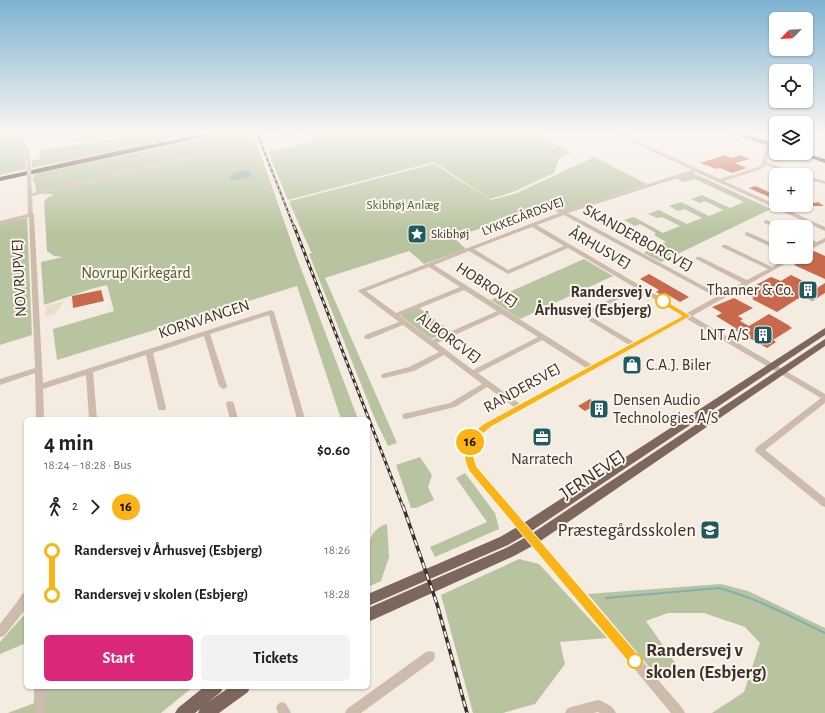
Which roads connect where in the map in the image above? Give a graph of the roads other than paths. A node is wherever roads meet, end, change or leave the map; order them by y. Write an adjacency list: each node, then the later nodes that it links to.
1 (28, 166): 12 (street, NOVRUPVEJ, bridge)
2 (55, 166): 8 (highway)
3 (58, 166): 8 (highway)
4 (155, 166): 12 (street)
5 (688, 166): 7 (street)
6 (761, 166): 10 (street)
7 (696, 170): 10 (street); 13 (street, LYKKEGÅRDSVEJ)
8 (0, 178)
9 (813, 180): 11 (street)
10 (719, 181): 19 (street)
11 (825, 184)
12 (30, 195): 14 (street, NOVRUPVEJ)
13 (565, 213): 18 (street, LYKKEGÅRDSVEJ); 37 (street, SKANDERBORGVEJ)
14 (32, 215): 15 (street); 52 (street, NOVRUPVEJ)
15 (0, 222)
16 (766, 222): 17 (street)
17 (769, 223)
18 (533, 225): 25 (street, ÅRHUSVEJ); 28 (street, LYKKEGÅRDSVEJ)
19 (825, 229)
20 (748, 234): 23 (street)
21 (825, 240): 24 (street)
22 (813, 242): 24 (street)
23 (769, 244)
24 (818, 244): 27 (street)
25 (569, 246): 28 (street); 35 (street, ÅRHUSVEJ)
26 (724, 246): 32 (street)
27 (813, 246)
28 (469, 249): 31 (street, LYKKEGÅRDSVEJ)
29 (698, 258): 33 (street)
30 (781, 264): 32 (street, RANDERSVEJ)
31 (430, 265): 34 (street, HOBROVEJ); 36 (street, LYKKEGÅRDSVEJ)
32 (772, 269): 33 (street, RANDERSVEJ)
33 (747, 283): 37 (street, RANDERSVEJ)
34 (465, 287): 38 (street, HOBROVEJ); 39 (street)
35 (638, 287): 40 (street, ÅRHUSVEJ); 48 (street)
36 (362, 291): 39 (street, ÅLBORGVEJ)
37 (720, 297): 40 (street, RANDERSVEJ)
38 (502, 311): 45 (street, HOBROVEJ); 47 (street)
39 (395, 316): 41 (street, ÅLBORGVEJ)
40 (687, 316): 48 (street, RANDERSVEJ); 53 (street, ÅRHUSVEJ)
41 (404, 322): 44 (street); 47 (street, ÅLBORGVEJ)
42 (825, 331): 53 (main road)
43 (206, 334): 49 (street, KORNVANGEN); 59 (street); 69 (street, KORNVANGEN)
44 (367, 337)
45 (543, 338): 51 (street, HOBROVEJ); 55 (street)
46 (825, 342): 53 (main road, JERNEVEJ)
47 (432, 343): 50 (street, ÅLBORGVEJ)
48 (633, 344): 51 (street, RANDERSVEJ)
49 (149, 352): 54 (street, KORNVANGEN); 64 (street)
50 (444, 352): 55 (street, ÅLBORGVEJ); 56 (street)
51 (591, 368): 63 (street, RANDERSVEJ)
52 (39, 369): 57 (street); 60 (street, NOVRUPVEJ)
53 (778, 369): 61 (street, ÅRHUSVEJ); 70 (main road, JERNEVEJ); 73 (main road, JERNEVEJ)
54 (89, 372): 60 (street, KORNVANGEN); 67 (street)
55 (472, 373): 58 (street, ÅLBORGVEJ)
56 (385, 376)
57 (0, 382)
58 (487, 384): 63 (street, ÅLBORGVEJ); 65 (street)
59 (223, 386)
60 (40, 387): 66 (street, NOVRUPVEJ)
61 (825, 398): 71 (street)
62 (230, 404): 68 (street)
63 (519, 407): 72 (street, RANDERSVEJ)
64 (162, 408)
65 (406, 416)
66 (40, 417)
67 (93, 417)
68 (233, 417)
69 (300, 417)
70 (568, 500): 72 (main road, JERNEVEJ); 73 (main road)
71 (825, 503)
72 (523, 530): 73 (street, RANDERSVEJ); 74 (main road); 75 (main road, JERNEVEJ)
73 (532, 540): 74 (main road, JERNEVEJ); 89 (street, RANDERSVEJ)
74 (477, 567): 77 (main road, JERNEVEJ)
75 (370, 599)
76 (23, 607): 78 (street)
77 (370, 614)
78 (0, 632)
79 (430, 656): 86 (street)
80 (40, 689): 83 (street)
81 (213, 689): 84 (main road)
82 (240, 689): 85 (main road)
83 (40, 713)
84 (183, 713)
85 (206, 713)
86 (351, 713)
87 (571, 713): 88 (street)
88 (610, 713)
89 (679, 713)

